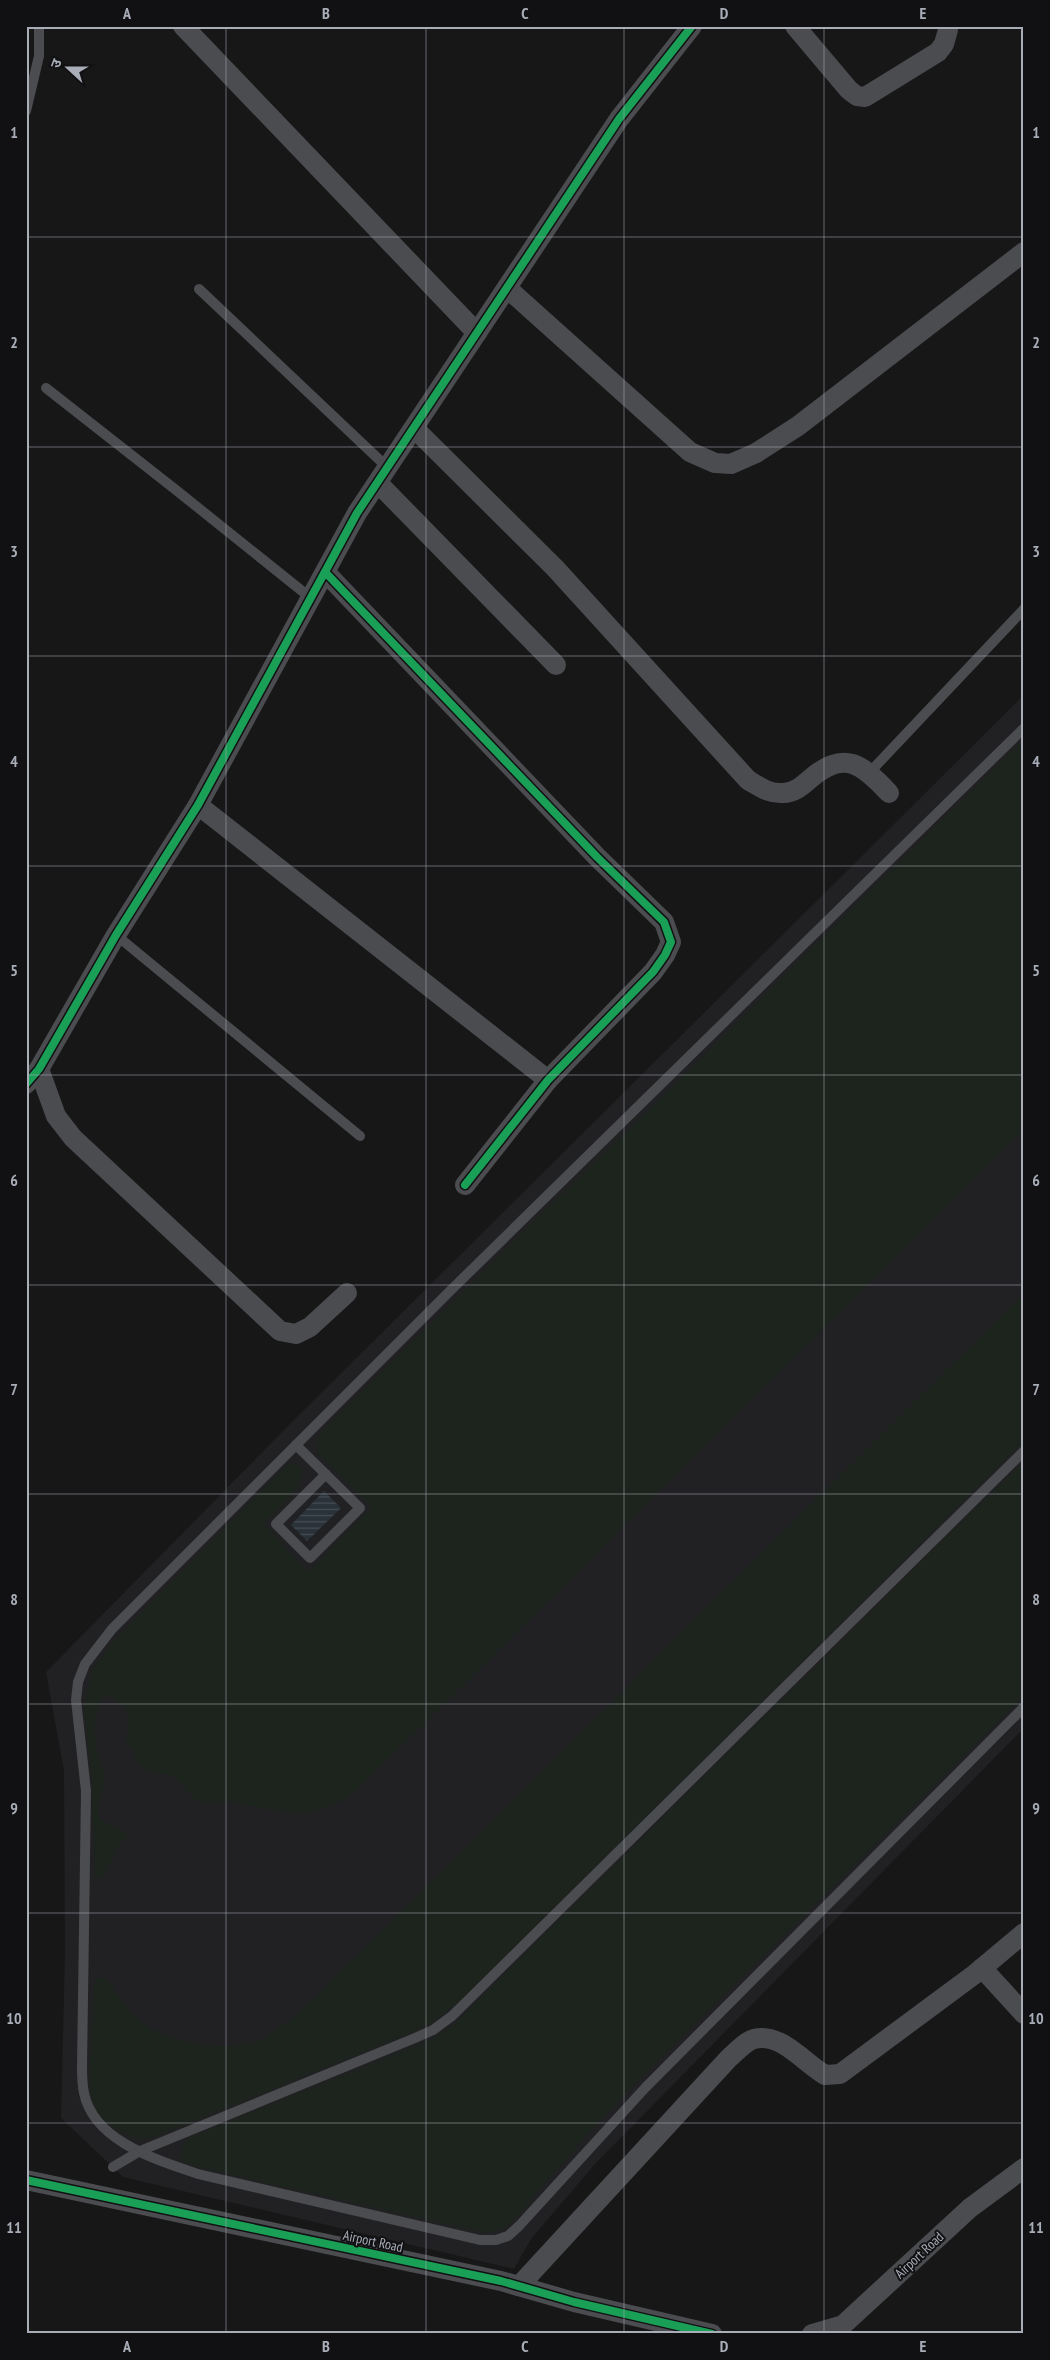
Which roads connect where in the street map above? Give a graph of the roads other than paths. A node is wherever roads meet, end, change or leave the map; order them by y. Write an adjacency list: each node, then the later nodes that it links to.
1 (40, 26): 6 (lane)
2 (184, 26): 10 (street)
3 (692, 26): 9 (street)
4 (795, 26): 5 (street)
5 (951, 27)
6 (26, 111)
7 (1024, 252): 9 (street)
8 (199, 288): 13 (lane)
9 (507, 288): 10 (street)
10 (477, 334): 12 (street)
11 (46, 388): 15 (lane)
12 (414, 428): 13 (street); 19 (street)
13 (383, 475): 14 (street); 17 (street)
14 (326, 573): 15 (street); 24 (street)
15 (312, 599): 21 (street)
16 (1024, 608): 19 (lane)
17 (556, 665)
18 (1024, 728): 28 (lane)
19 (870, 772): 20 (street)
20 (889, 793)
21 (198, 805): 22 (street); 24 (street)
22 (116, 935): 23 (street); 25 (lane)
23 (33, 1076): 27 (street)
24 (548, 1080): 26 (street)
25 (360, 1136)
26 (465, 1185)
27 (347, 1292)
28 (296, 1446): 30 (lane); 35 (lane)
29 (1024, 1451): 35 (lane)
30 (326, 1474): 30 (lane)
31 (1024, 1707): 35 (lane)
32 (1024, 1933): 33 (street)
33 (982, 1968): 34 (street); 39 (street)
34 (1024, 2014)
35 (140, 2151): 36 (lane)
36 (112, 2167)
37 (1024, 2168): 41 (street, Airport Road)
38 (26, 2180): 39 (street, Airport Road)
39 (519, 2286): 40 (street, Airport Road)
40 (712, 2334)
41 (812, 2334)

